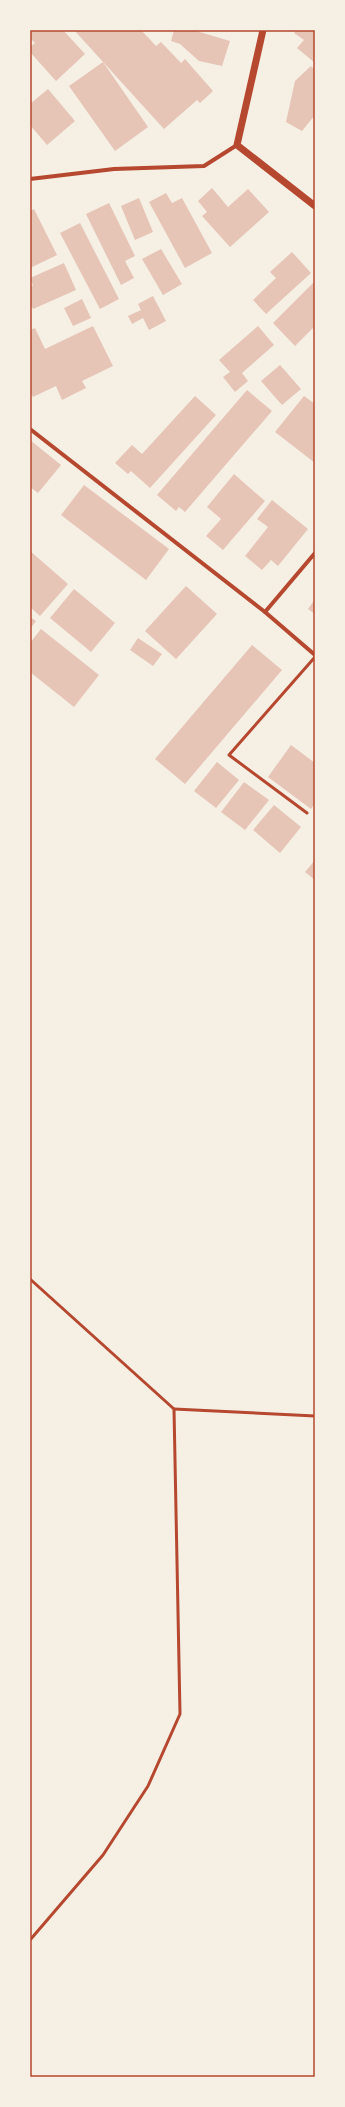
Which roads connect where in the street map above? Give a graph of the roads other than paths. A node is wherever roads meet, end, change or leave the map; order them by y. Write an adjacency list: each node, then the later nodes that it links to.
1 (263, 30): 2 (street)
2 (237, 146): 3 (street); 4 (street)
3 (30, 178)
4 (315, 206)
5 (30, 430): 7 (street)
6 (315, 553): 7 (street)
7 (265, 612): 8 (street)
8 (315, 656): 9 (lane)
9 (307, 813)
10 (30, 1279): 11 (lane)
11 (174, 1409): 12 (lane); 13 (lane)
12 (315, 1416)
13 (30, 1940)

